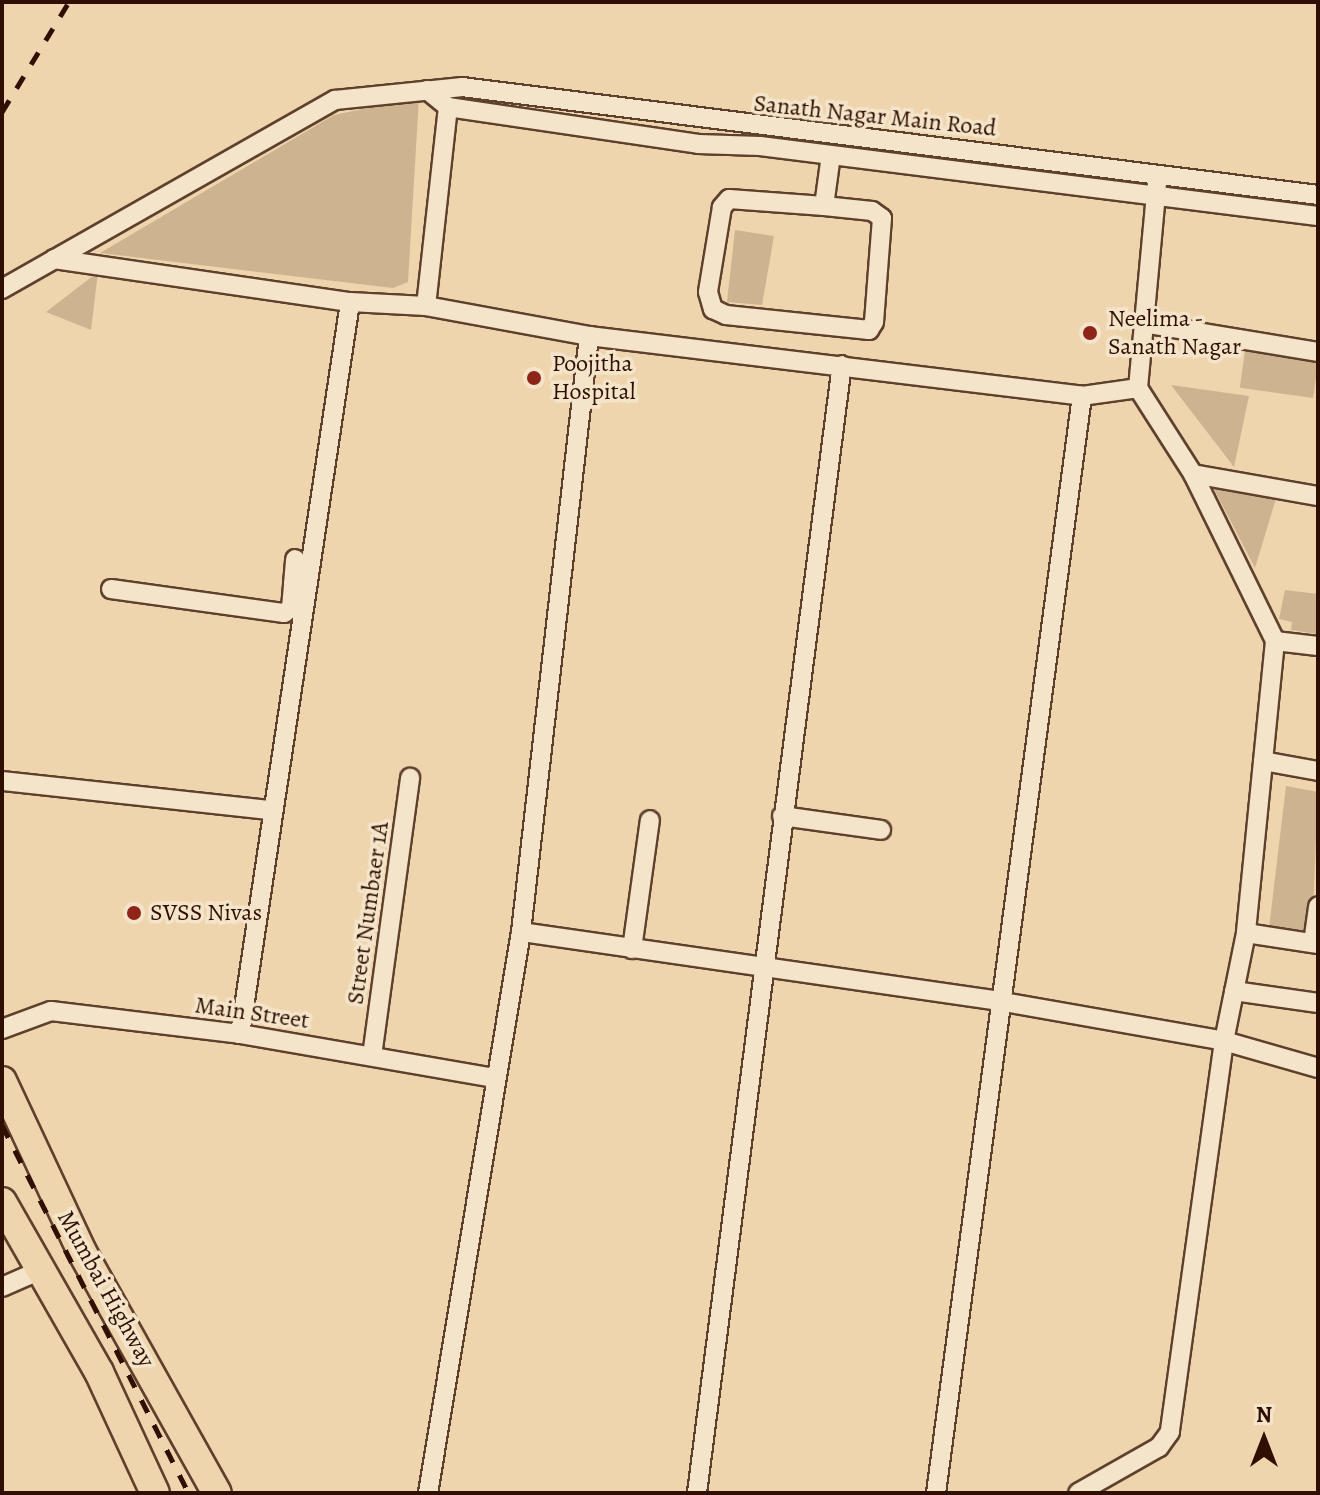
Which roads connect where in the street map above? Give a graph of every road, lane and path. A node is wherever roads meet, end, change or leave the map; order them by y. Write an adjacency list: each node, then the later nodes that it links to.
1 (427, 90): 2 (street); 4 (street, Sanath Nagar Main Road); 9 (street, Sanath Nagar Main Road)
2 (448, 107): 3 (street); 12 (street)
3 (831, 155): 5 (street); 7 (street)
4 (1159, 172): 5 (street); 6 (street, Sanath Nagar Main Road)
5 (1156, 193): 8 (street); 13 (street)
6 (1318, 195)
7 (824, 206): 7 (street)
8 (1318, 216)
9 (54, 259): 10 (street, Sanath Nagar Main Road); 11 (street)
10 (2, 289)
11 (350, 302): 12 (street); 21 (street)
12 (426, 306): 14 (street)
13 (1143, 323): 15 (street); 17 (street)
14 (589, 336): 16 (street); 34 (street)
15 (1318, 352)
16 (842, 365): 18 (street); 30 (street)
17 (1138, 388): 18 (street); 19 (street)
18 (1082, 396): 40 (street)
19 (1193, 474): 20 (street); 23 (street)
20 (1318, 496)
21 (300, 574): 22 (street); 29 (street)
22 (111, 589)
23 (1275, 641): 24 (street); 25 (street)
24 (1318, 646)
25 (1263, 761): 26 (street); 35 (street)
26 (1318, 771)
27 (410, 778): 45 (street, Street Numbaer 1A)
28 (2, 781): 29 (street)
29 (271, 810): 43 (street)
30 (782, 816): 32 (street); 38 (street)
31 (650, 820): 37 (street)
32 (881, 830)
33 (1318, 906): 36 (street)
34 (521, 932): 37 (street); 47 (street)
35 (1246, 933): 36 (street); 39 (street)
36 (1315, 943)
37 (632, 949): 38 (street)
38 (762, 967): 40 (street); 57 (street)
39 (1234, 991): 41 (street); 44 (street)
40 (998, 1001): 44 (street); 58 (street)
41 (1318, 1003)
42 (2, 1029): 43 (street, Main Street)
43 (240, 1034): 45 (street, Main Street)
44 (1224, 1041): 46 (street); 59 (street)
45 (372, 1056): 47 (street, Main Street)
46 (1318, 1068)
47 (496, 1078): 56 (street)
48 (2, 1081): 52 (highway, Mumbai Highway)
49 (2, 1202): 50 (highway, Mumbai Highway)
50 (41, 1270): 51 (street); 53 (highway, Mumbai Highway)
51 (2, 1287)
52 (140, 1349): 53 (highway); 55 (highway, Mumbai Highway)
53 (99, 1372): 54 (highway, Mumbai Highway)
54 (155, 1493)
55 (217, 1493)
56 (428, 1493)
57 (697, 1493)
58 (936, 1493)
59 (1078, 1493)

